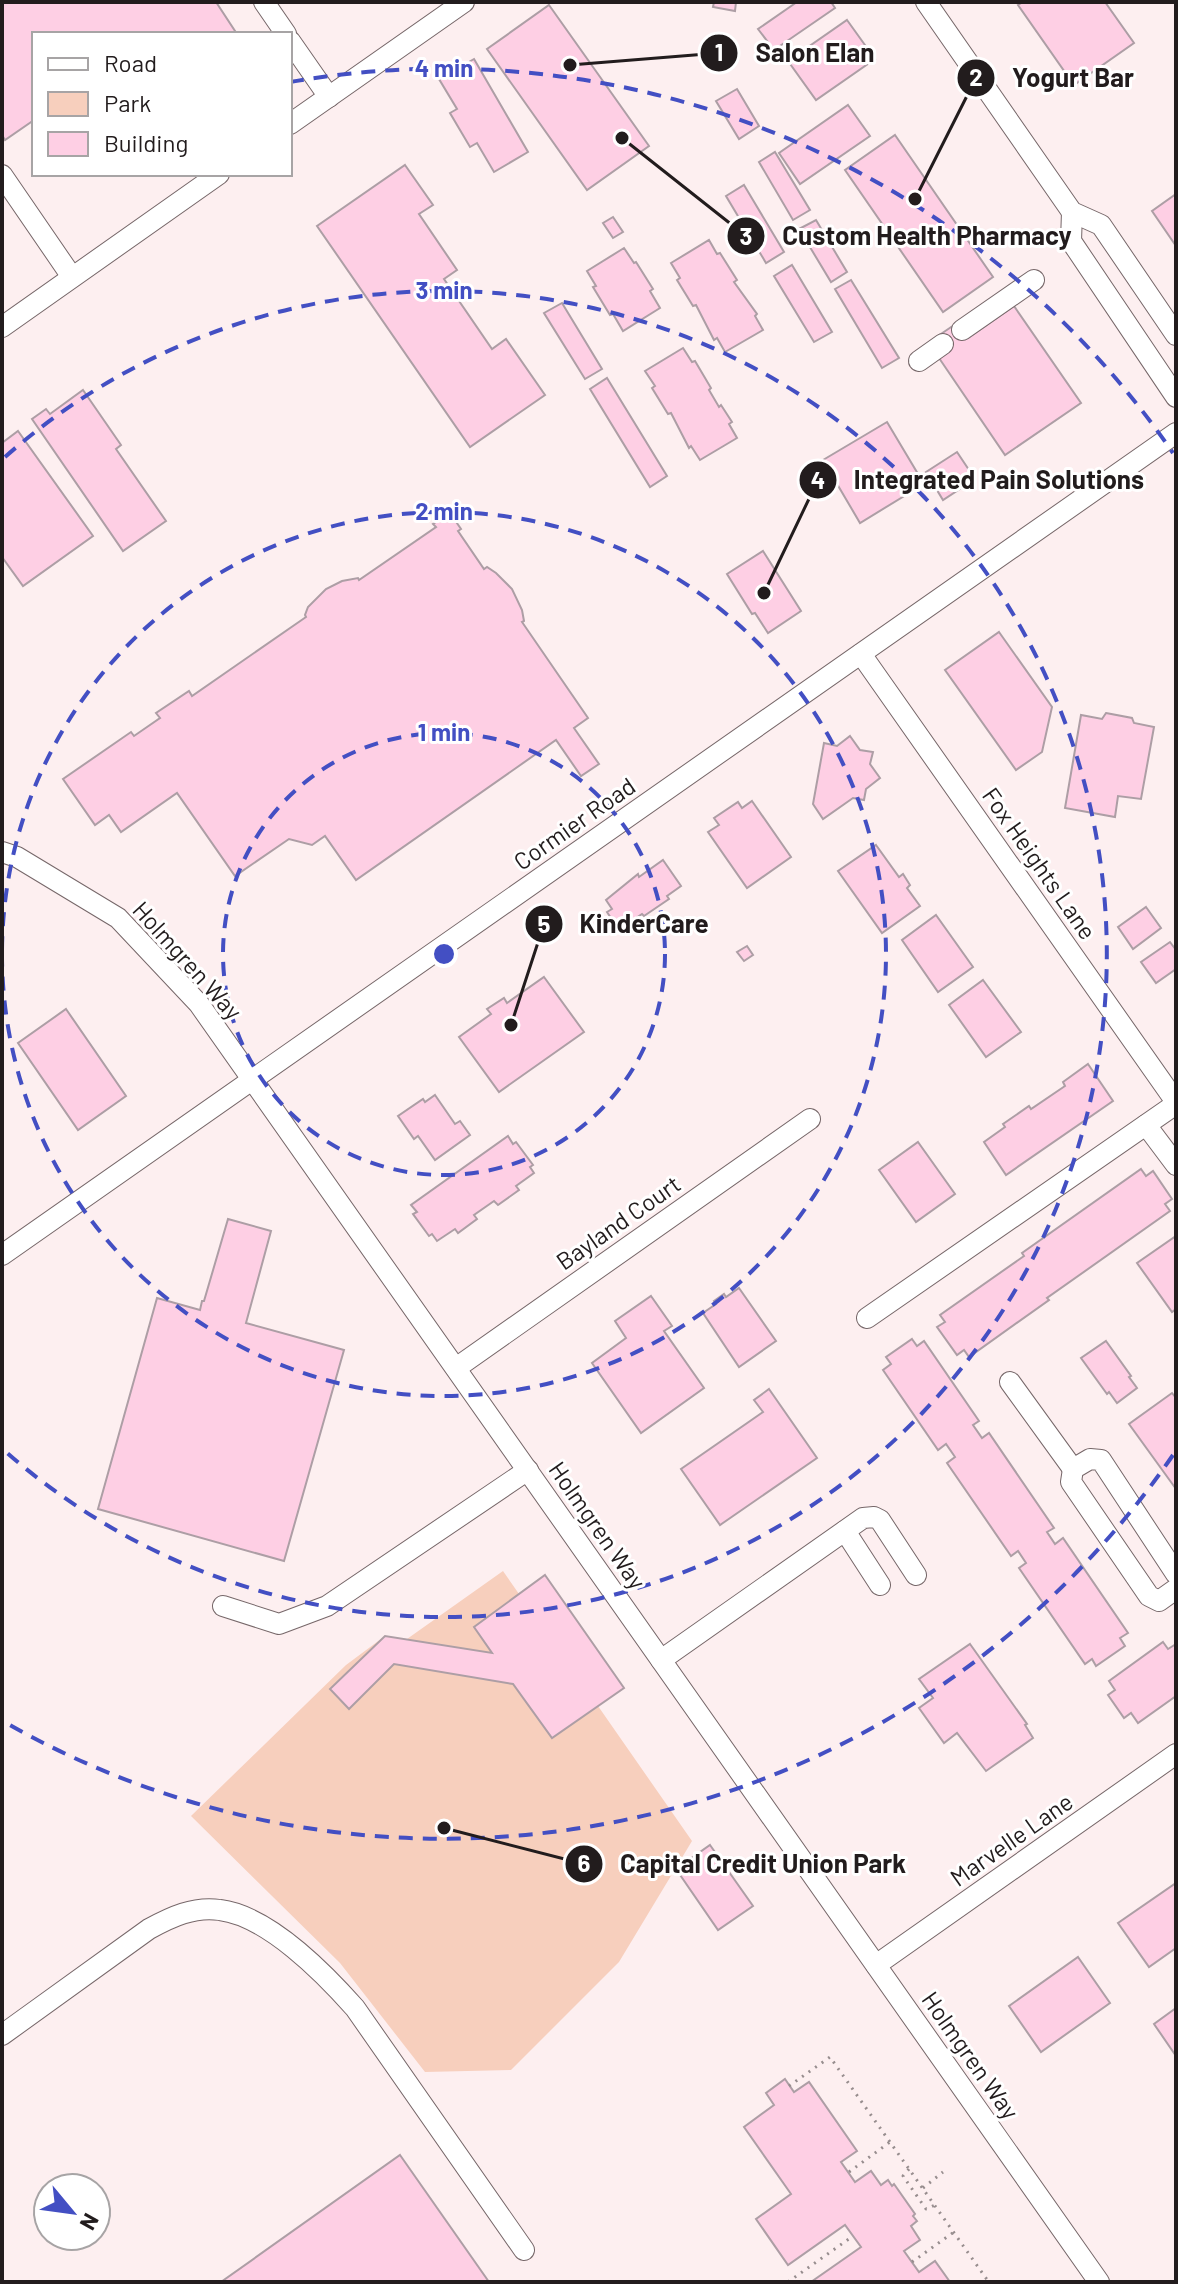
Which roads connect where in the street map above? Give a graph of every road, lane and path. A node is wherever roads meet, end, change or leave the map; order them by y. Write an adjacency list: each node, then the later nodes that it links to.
1 (264, 2): 4 (street)
2 (464, 2): 6 (street)
3 (926, 2): 10 (street)
4 (285, 32)
5 (292, 44): 6 (street)
6 (329, 97): 7 (street)
7 (292, 123)
8 (2, 175): 11 (street)
9 (216, 176): 11 (street)
10 (1072, 212): 15 (street); 18 (street)
11 (72, 277): 13 (street)
12 (1034, 280): 14 (street)
13 (2, 327)
14 (962, 330)
15 (1176, 335)
16 (943, 344): 17 (street)
17 (919, 361)
18 (1176, 397)
19 (1176, 433): 20 (street, Cormier Road)
20 (861, 654): 22 (street, Cormier Road); 23 (street, Fox Heights Lane)
21 (2, 852): 22 (street, Holmgren Way)
22 (253, 1079): 27 (street, Cormier Road); 29 (street, Holmgren Way)
23 (1176, 1103): 25 (street)
24 (810, 1119): 29 (street, Bayland Court)
25 (1146, 1125): 26 (street); 28 (street)
26 (1176, 1165)
27 (2, 1255)
28 (867, 1318)
29 (456, 1368): 32 (street, Holmgren Way)
30 (1010, 1382): 31 (street)
31 (1073, 1469): 34 (street); 37 (street)
32 (528, 1470): 38 (street); 39 (street, Holmgren Way)
33 (845, 1531): 35 (street); 36 (street); 39 (street)
34 (1176, 1574)
35 (916, 1575)
36 (880, 1585)
37 (1176, 1589)
38 (223, 1606)
39 (661, 1660): 41 (street, Holmgren Way)
40 (1174, 1761): 41 (street, Marvelle Lane)
41 (876, 1965): 56 (street, Holmgren Way)
42 (2, 2035): 52 (street)
43 (789, 2086): 44 (path)
44 (890, 2142): 45 (path); 46 (path)
45 (909, 2169): 48 (path); 49 (path)
46 (849, 2172)
47 (943, 2172): 48 (path)
48 (923, 2188): 49 (path)
49 (935, 2205): 50 (path)
50 (954, 2232): 53 (path); 54 (path)
51 (853, 2236): 55 (path)
52 (524, 2250)
53 (912, 2262)
54 (988, 2281)
55 (788, 2282)
56 (1099, 2282)

